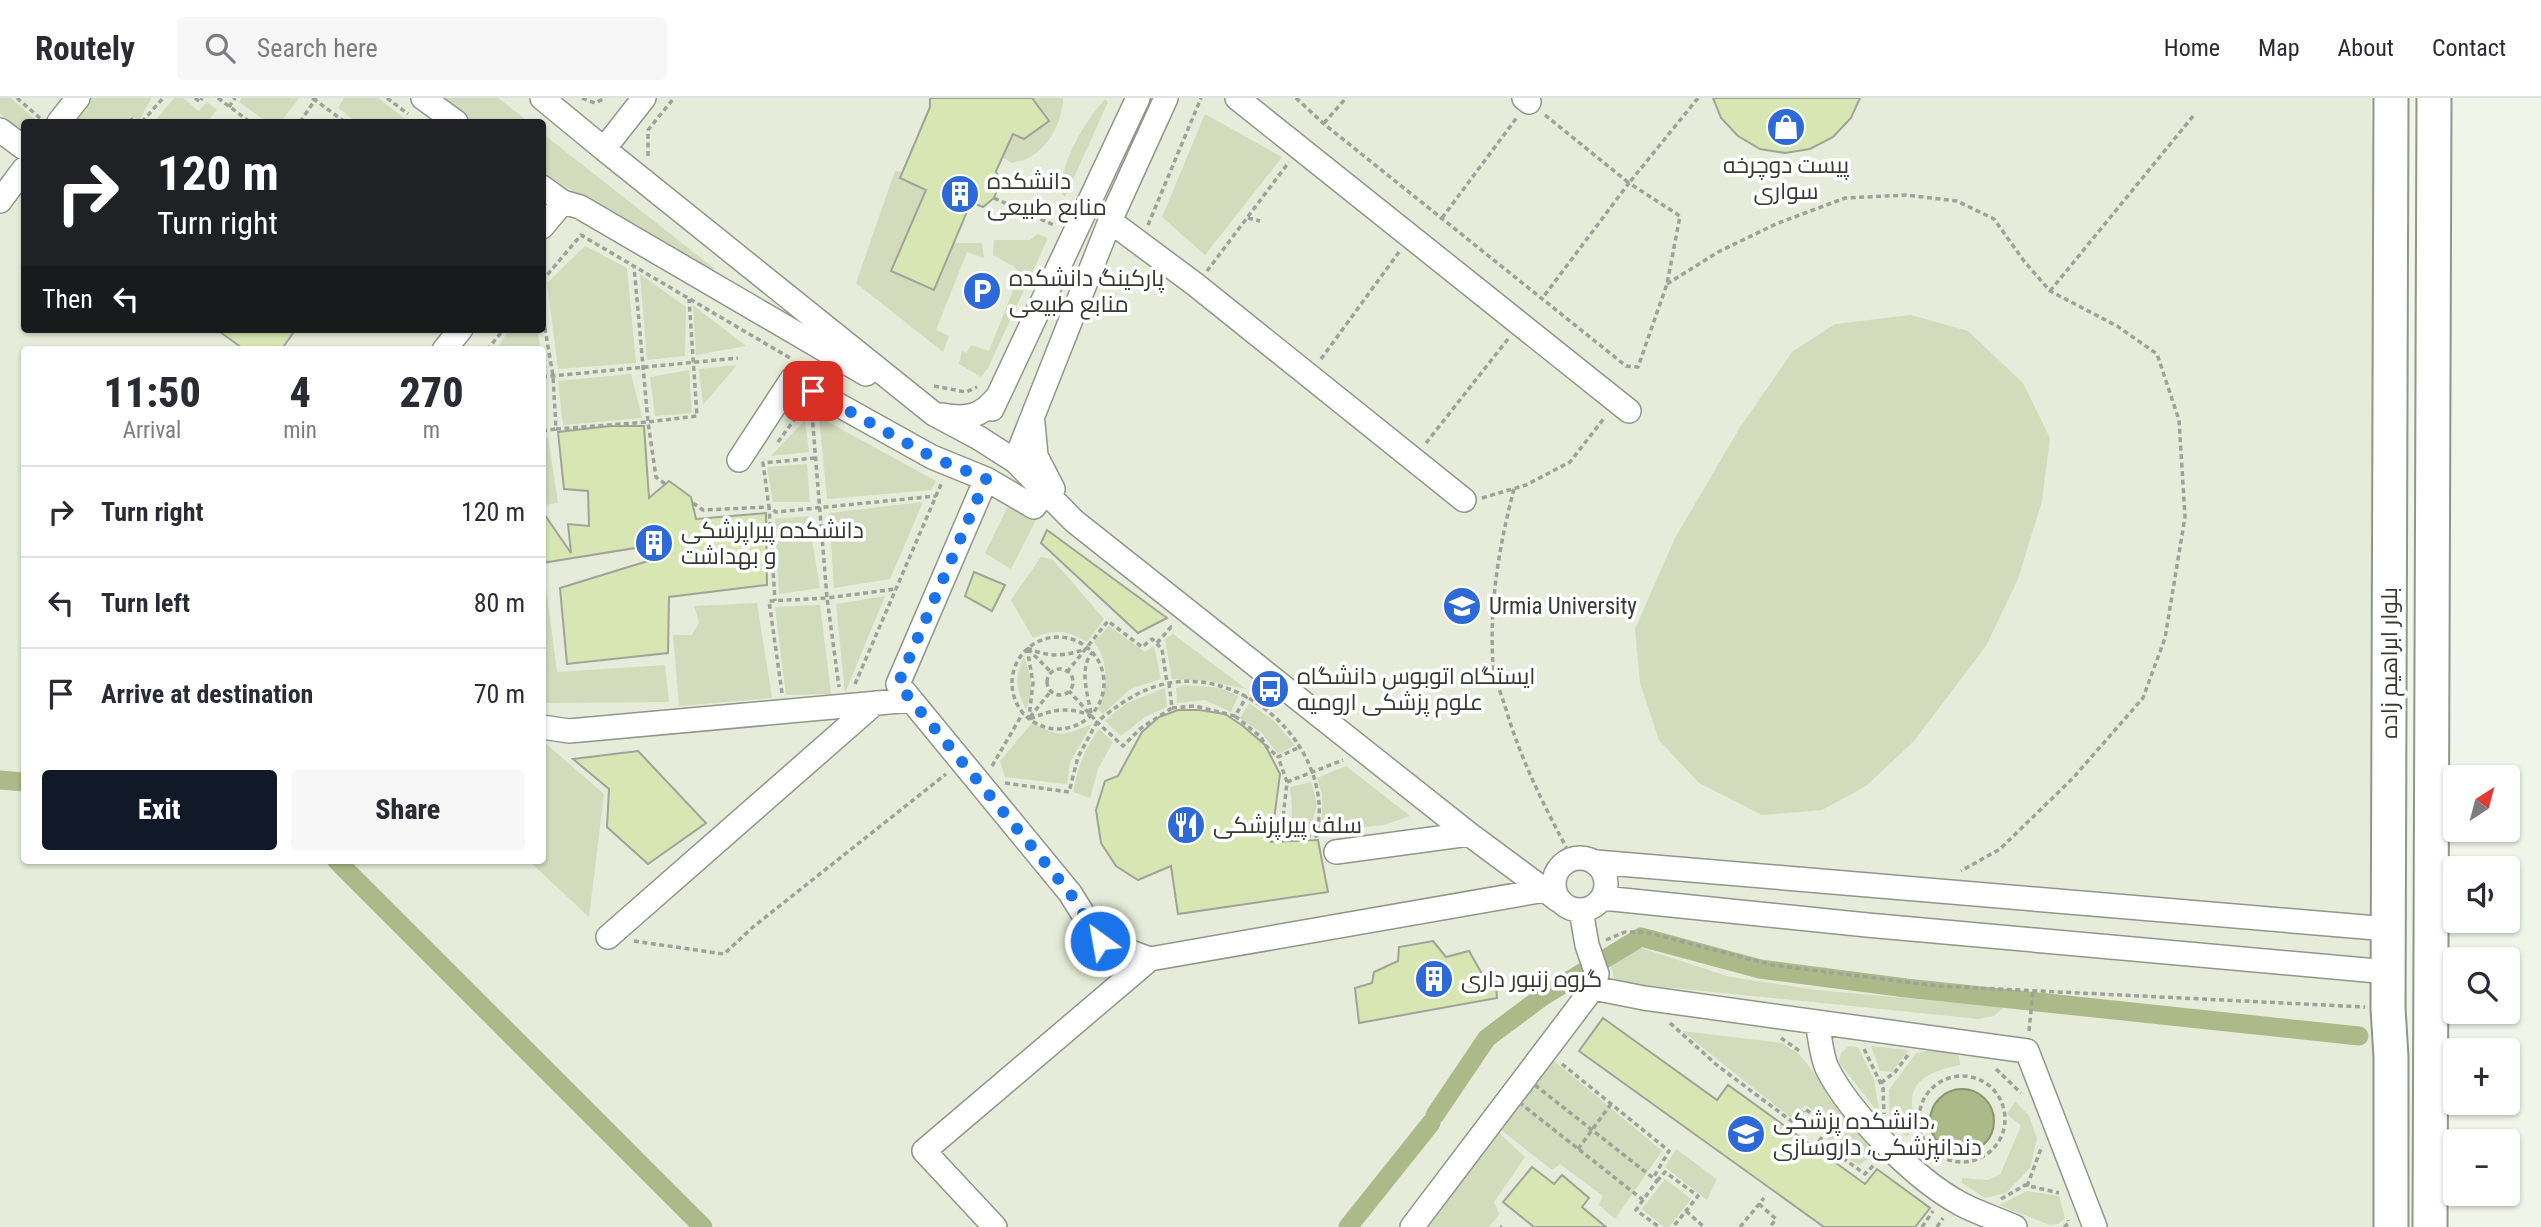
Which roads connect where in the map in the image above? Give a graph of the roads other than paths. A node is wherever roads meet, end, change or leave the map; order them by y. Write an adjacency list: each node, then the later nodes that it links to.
1 (78, 98): 10 (street)
2 (542, 98): 14 (street)
3 (644, 98): 14 (street)
4 (1138, 98): 21 (street)
5 (1166, 98): 19 (street)
6 (1237, 98): 22 (street)
7 (2391, 98): 41 (highway, بلوار ابراهیم زاده)
8 (2434, 98): 52 (highway, بلوار ابراهیم زاده)
9 (416, 106): 11 (street)
10 (61, 119)
11 (448, 119)
12 (0, 130): 13 (street)
13 (21, 146)
14 (604, 149): 24 (street)
15 (21, 173): 17 (street)
16 (546, 190): 18 (street)
17 (0, 201)
18 (563, 202): 20 (street); 24 (street)
19 (1110, 221): 23 (street); 30 (street)
20 (546, 223)
21 (989, 391): 24 (street); 25 (street)
22 (1619, 411)
23 (1034, 413): 27 (street); 31 (street)
24 (934, 414): 25 (street)
25 (979, 438): 27 (street)
26 (739, 460): 28 (street)
27 (1015, 461): 29 (street)
28 (986, 479): 29 (street); 32 (street)
29 (1045, 493): 31 (street)
30 (1464, 500)
31 (1074, 521): 35 (street)
32 (911, 700): 33 (street); 43 (street)
33 (875, 703): 34 (street); 42 (street)
34 (546, 728)
35 (1469, 834): 36 (street); 38 (street)
36 (1336, 852)
37 (1596, 862): 38 (street); 39 (street); 41 (street)
38 (1552, 895): 40 (street); 43 (street)
39 (1603, 898): 40 (street); 44 (street)
40 (1581, 910): 45 (street)
41 (2389, 929): 44 (highway, بلوار ابراهیم زاده)
42 (608, 937)
43 (1150, 959): 47 (street)
44 (2388, 972): 51 (highway, بلوار ابراهیم زاده)
45 (1593, 988): 46 (street); 48 (street)
46 (1817, 1022): 49 (street); 50 (street)
47 (995, 1227)
48 (1412, 1227)
49 (2015, 1227)
50 (2095, 1227)
51 (2391, 1227)
52 (2430, 1227)

